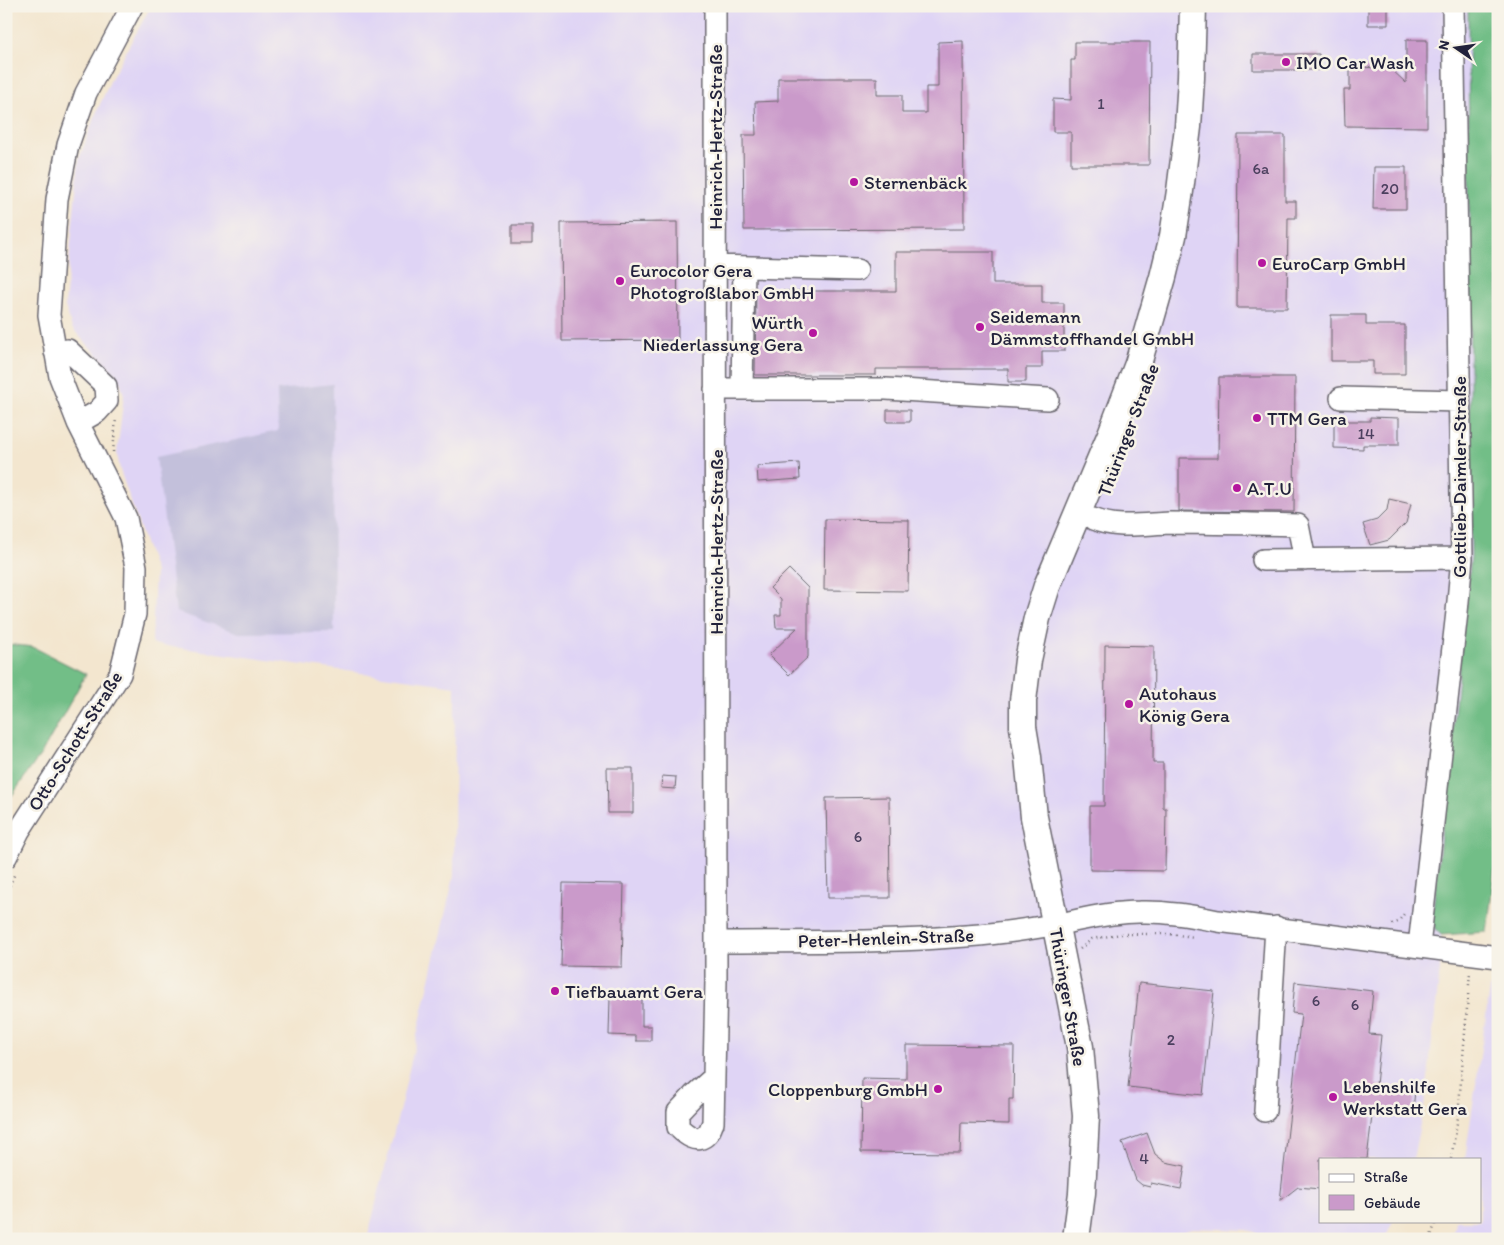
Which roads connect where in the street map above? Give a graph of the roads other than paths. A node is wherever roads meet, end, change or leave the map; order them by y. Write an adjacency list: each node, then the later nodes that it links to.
1 (132, 6): 9 (street, Otto-Schott-Straße)
2 (715, 6): 6 (street, Heinrich-Hertz-Straße)
3 (1193, 6): 16 (main road, Thüringer Straße)
4 (1208, 6): 16 (main road, Thüringer Straße)
5 (1453, 6): 14 (street, Gottlieb-Daimler-Straße)
6 (715, 266): 7 (street); 10 (street, Heinrich-Hertz-Straße)
7 (744, 267): 8 (street); 11 (street)
8 (857, 270)
9 (55, 352): 15 (street, Otto-Schott-Straße); 15 (street)
10 (715, 389): 11 (street); 23 (street, Heinrich-Hertz-Straße)
11 (742, 389): 12 (street)
12 (1048, 398)
13 (1341, 398): 14 (street)
14 (1459, 401): 17 (street, Gottlieb-Daimler-Straße)
15 (78, 423): 20 (street, Otto-Schott-Straße)
16 (1085, 516): 19 (street); 21 (main road, Thüringer Straße)
17 (1462, 558): 19 (street); 24 (street, Gottlieb-Daimler-Straße)
18 (1263, 560): 19 (street)
19 (1305, 560)
20 (11, 864)
21 (1055, 924): 22 (street, Peter-Henlein-Straße); 23 (street, Peter-Henlein-Straße); 28 (main road, Thüringer Straße)
22 (1276, 928): 24 (street, Peter-Henlein-Straße); 27 (street)
23 (716, 942): 26 (street, Heinrich-Hertz-Straße)
24 (1419, 946): 25 (street, Peter-Henlein-Straße)
25 (1498, 957)
26 (714, 1078)
27 (1265, 1111)
28 (1076, 1239)

